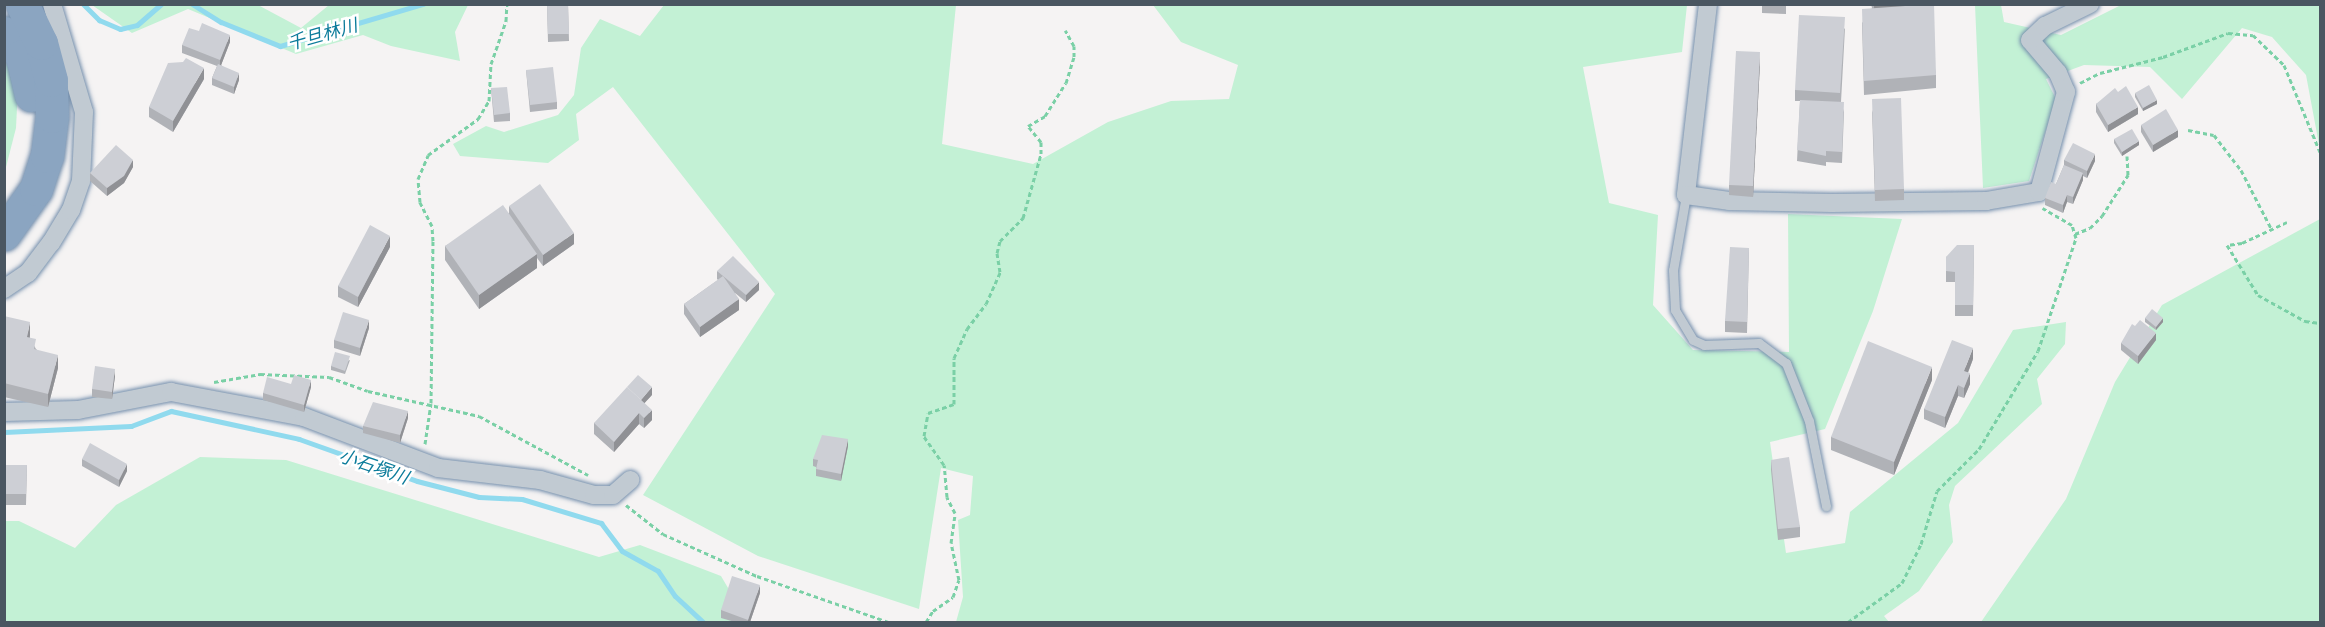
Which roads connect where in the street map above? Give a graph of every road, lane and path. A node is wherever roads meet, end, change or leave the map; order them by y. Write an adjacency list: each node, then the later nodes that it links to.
1 (22, 4): 17 (highway)
2 (52, 4): 19 (street)
3 (507, 4): 22 (path)
4 (1708, 4): 13 (street)
5 (2090, 4): 8 (street)
6 (1065, 30): 25 (path)
7 (4, 33): 14 (highway)
8 (2066, 92): 10 (path); 12 (street)
9 (2188, 130): 16 (path)
10 (2320, 152)
11 (2127, 156): 18 (path)
12 (2039, 192): 13 (street); 18 (path)
13 (1686, 195): 24 (lane)
14 (4, 205)
15 (2287, 222): 16 (path)
16 (2272, 230): 20 (path)
17 (4, 234)
18 (2075, 234): 26 (path)
19 (4, 289)
20 (2320, 324)
21 (4, 412): 22 (street)
22 (423, 462): 23 (street)
23 (630, 480)
24 (1826, 506)
25 (926, 622)
26 (1848, 622)

